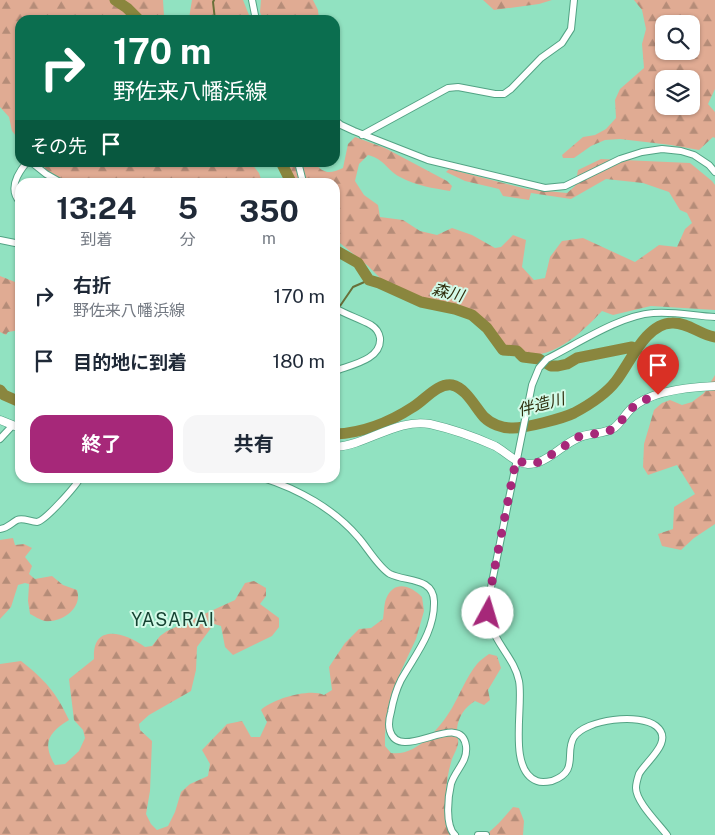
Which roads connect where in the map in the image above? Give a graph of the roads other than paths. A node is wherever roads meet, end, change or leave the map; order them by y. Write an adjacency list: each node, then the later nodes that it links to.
1 (252, 0): 3 (street)
2 (574, 0): 5 (street)
3 (255, 15)
4 (340, 124): 5 (street)
5 (362, 134): 8 (street)
6 (24, 167): 9 (street)
7 (37, 167): 10 (street)
8 (715, 172)
9 (18, 178)
10 (53, 178)
11 (0, 240): 12 (street)
12 (15, 243)
13 (340, 310): 15 (street)
14 (715, 317): 22 (street)
15 (340, 369)
16 (715, 386): 22 (main road)
17 (0, 420): 18 (main road)
18 (15, 426)
19 (15, 427): 20 (street)
20 (0, 439)
21 (340, 446): 22 (main road)
22 (516, 460): 29 (street)
23 (76, 483): 25 (street)
24 (279, 483): 26 (street)
25 (0, 529)
26 (455, 835)
27 (478, 835): 28 (street)
28 (486, 835)
29 (667, 835)

